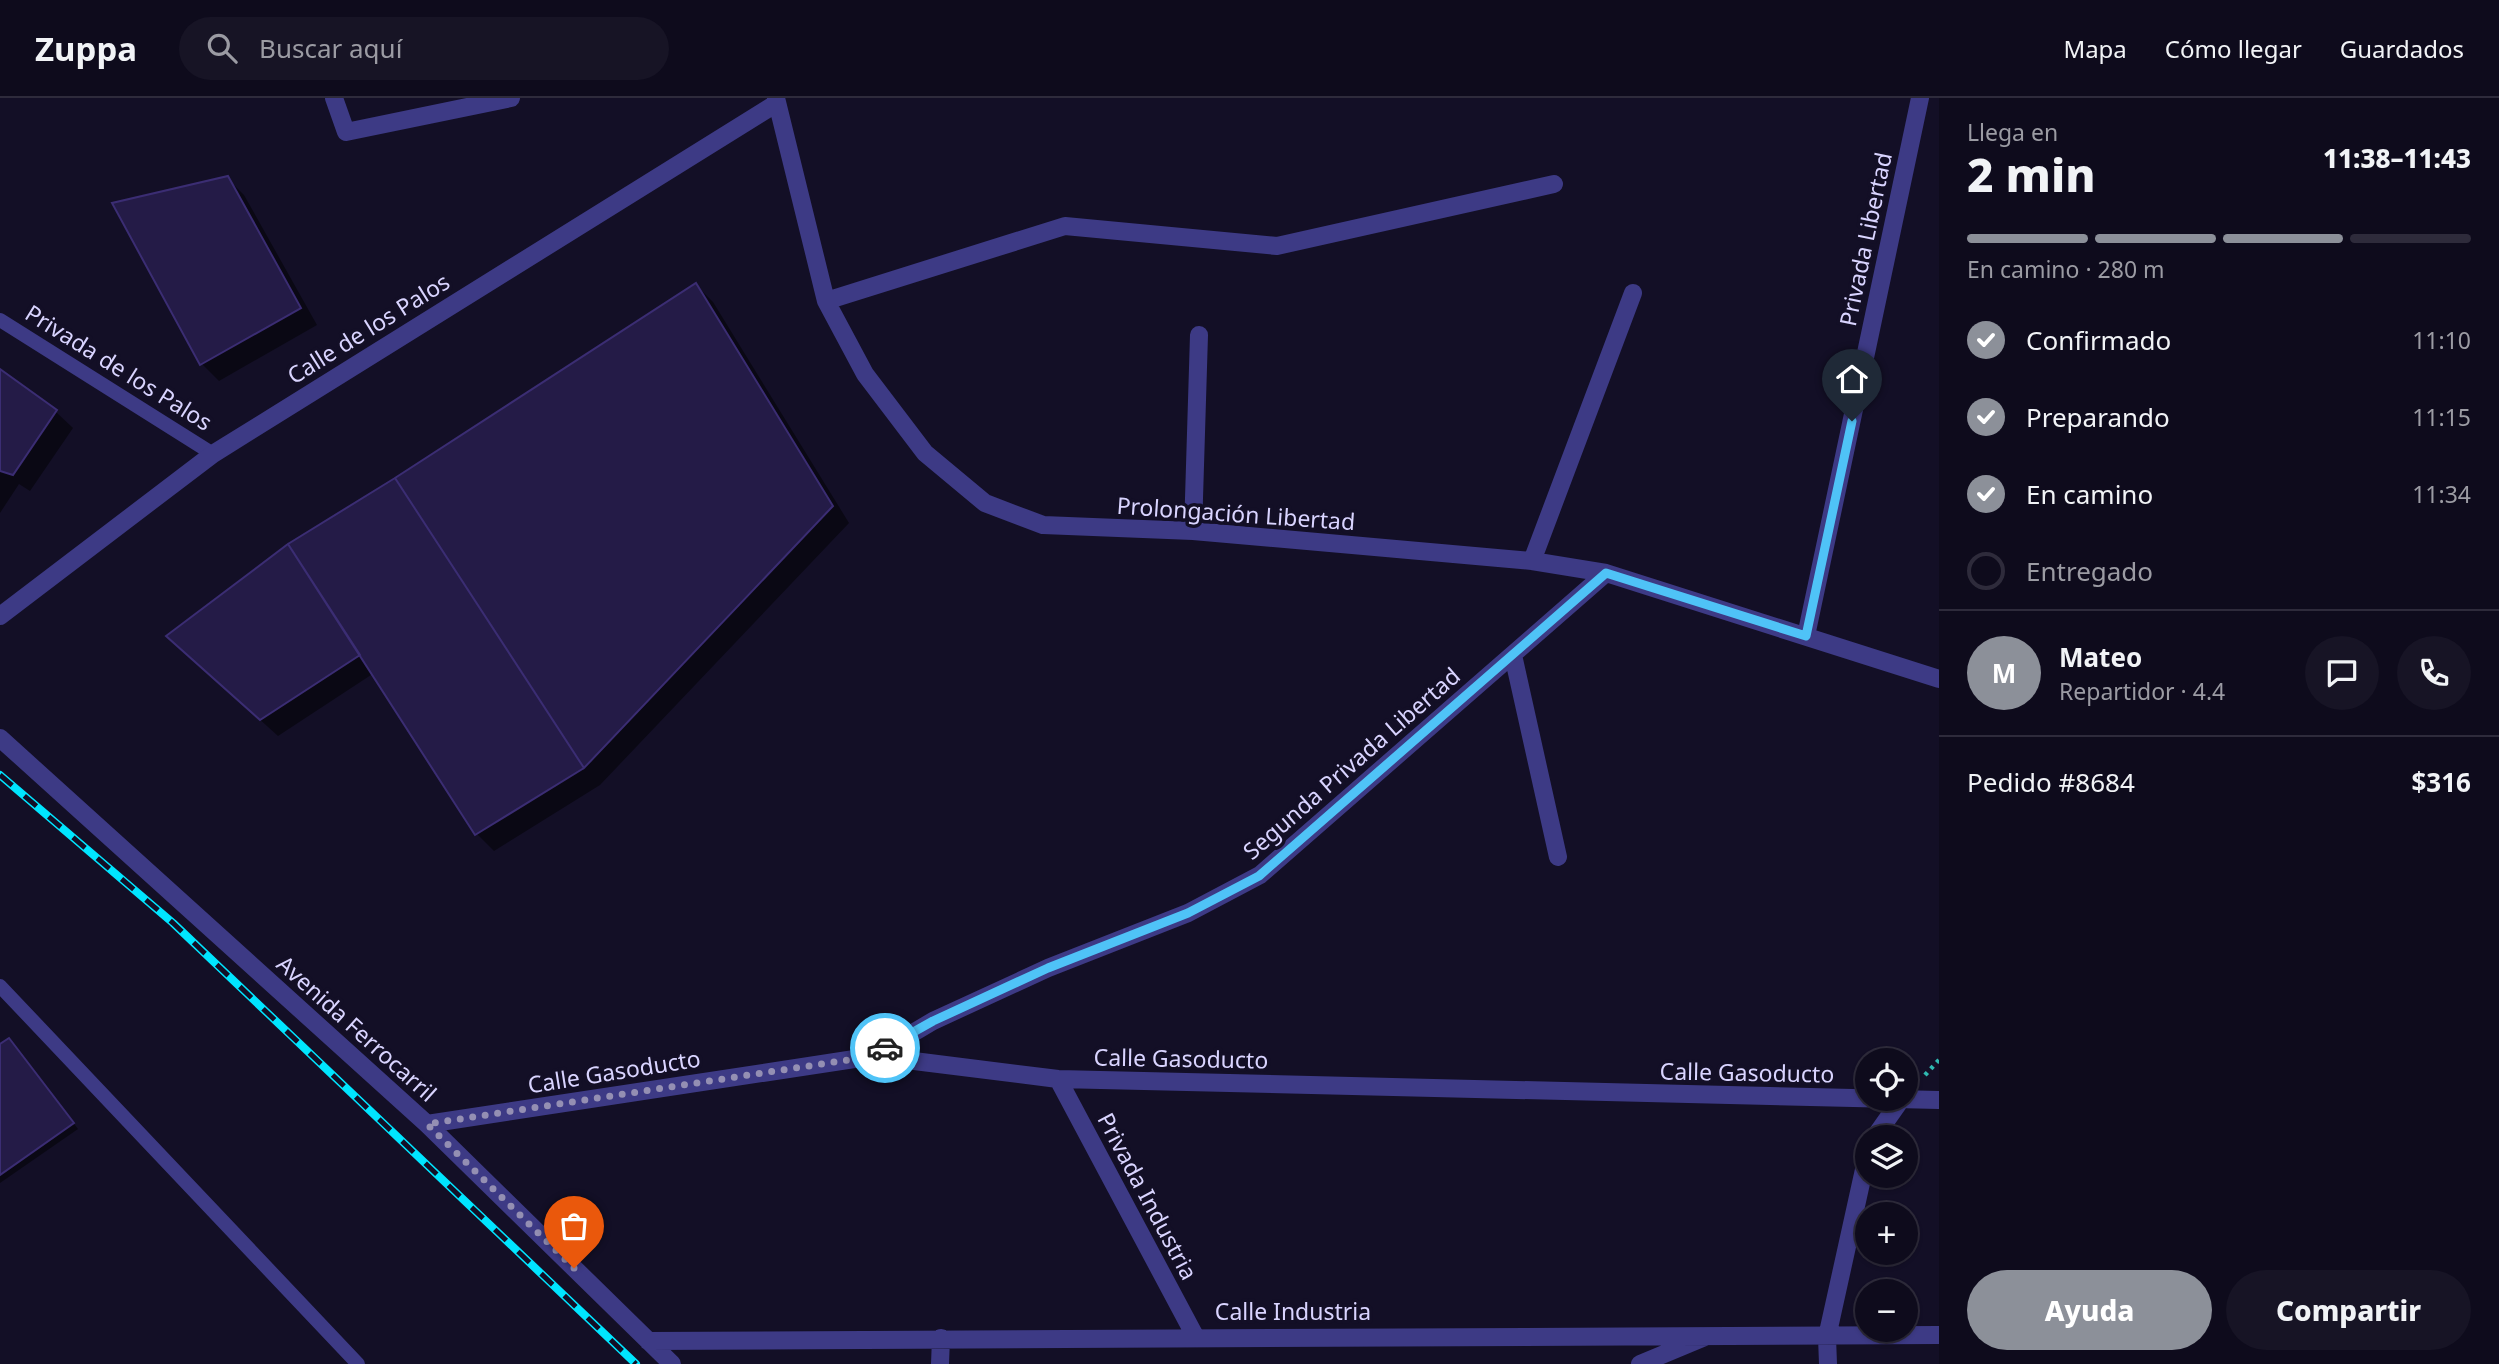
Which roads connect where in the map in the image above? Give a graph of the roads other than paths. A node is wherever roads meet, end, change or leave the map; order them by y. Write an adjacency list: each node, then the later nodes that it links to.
1 (334, 98): 2 (street)
2 (511, 98)
3 (1920, 98): 15 (street, Privada Libertad)
4 (776, 101): 7 (street, Prolongación Libertad); 10 (street, Calle de los Palos)
5 (1554, 184): 7 (street)
6 (1633, 293): 12 (street)
7 (826, 301): 11 (street, Prolongación Libertad)
8 (0, 320): 10 (lane, Privada de los Palos)
9 (1199, 335): 11 (street)
10 (213, 454): 14 (street, Calle de los Palos)
11 (1194, 531): 12 (street, Prolongación Libertad)
12 (1531, 561): 13 (street, Prolongación Libertad)
13 (1606, 573): 15 (street, Prolongación Libertad); 16 (street, Segunda Privada Libertad)
14 (0, 616)
15 (1806, 636): 17 (street, Prolongación Libertad)
16 (1513, 655): 19 (street); 21 (street, Segunda Privada Libertad)
17 (1939, 679)
18 (0, 738): 26 (street, Avenida Ferrocarril)
19 (1558, 857)
20 (0, 986): 34 (lane)
21 (874, 1056): 22 (street, Calle Gasoducto); 26 (street, Calle Gasoducto)
22 (1058, 1079): 23 (street, Calle Gasoducto); 30 (street, Privada Industria)
23 (1855, 1100)
24 (1939, 1100): 25 (street, Calle Gasoducto)
25 (1918, 1101)
26 (427, 1124): 33 (street, Avenida Ferrocarril)
27 (1860, 1188): 31 (street)
28 (1712, 1334): 30 (street, Calle Industria); 31 (street, Calle Industria); 37 (street)
29 (1939, 1335): 31 (street, Calle Industria)
30 (1195, 1336): 32 (street, Calle Industria)
31 (1827, 1337): 38 (street)
32 (941, 1338): 33 (street, Calle Industria); 36 (street)
33 (648, 1340): 35 (street, Avenida Ferrocarril)
34 (358, 1364)
35 (672, 1364)
36 (940, 1364)
37 (1640, 1364)
38 (1829, 1364)

